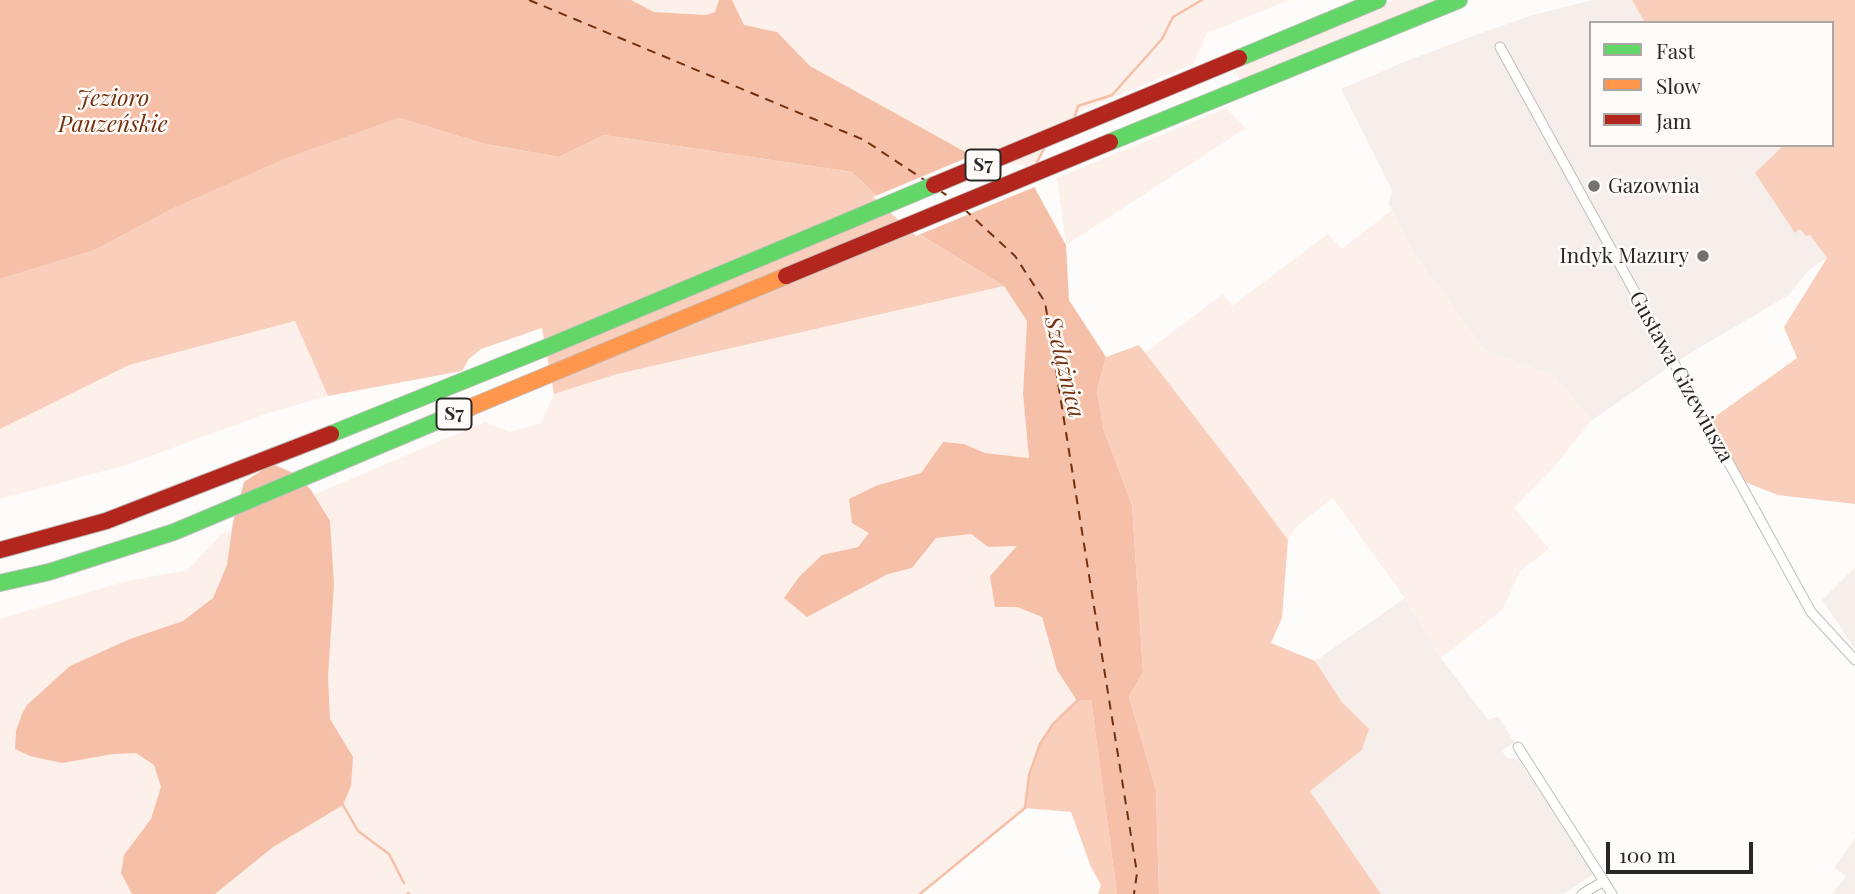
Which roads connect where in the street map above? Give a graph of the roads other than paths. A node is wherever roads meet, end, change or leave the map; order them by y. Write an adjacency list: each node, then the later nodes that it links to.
1 (1378, 0): 4 (highway, S7)
2 (1459, 0): 5 (highway, S7)
3 (1500, 47): 6 (street, Gustawa Gizewiusza)
4 (0, 550)
5 (0, 583)
6 (1855, 660)
7 (1518, 747): 8 (street)
8 (1604, 881): 9 (street); 10 (street)
9 (1582, 894)
10 (1612, 894)

